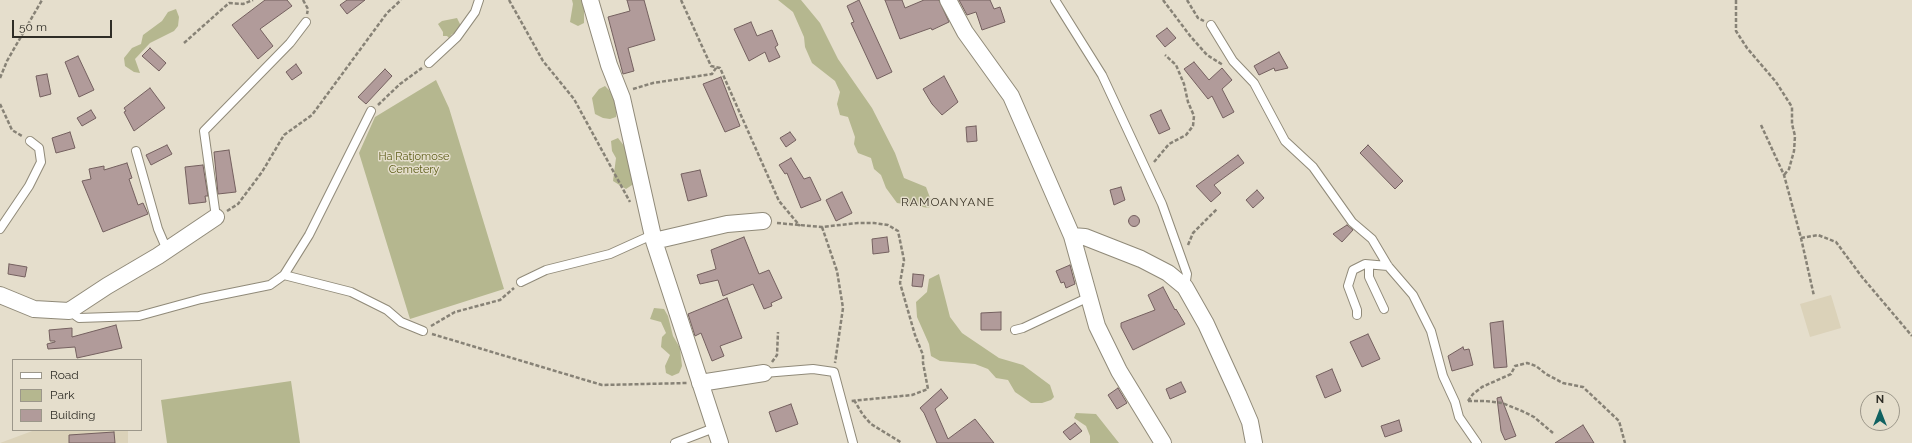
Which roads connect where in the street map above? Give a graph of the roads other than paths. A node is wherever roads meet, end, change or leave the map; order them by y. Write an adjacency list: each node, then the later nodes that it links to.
1 (479, 0): 7 (lane)
2 (590, 0): 15 (street)
3 (948, 0): 14 (street)
4 (1055, 0): 21 (lane)
5 (306, 22): 11 (lane)
6 (1212, 25): 18 (lane)
7 (429, 63)
8 (371, 111): 19 (lane)
9 (30, 141): 13 (lane)
10 (136, 151): 16 (lane)
11 (216, 217): 16 (street)
12 (763, 221): 15 (street)
13 (0, 229)
14 (1072, 236): 21 (street); 23 (street)
15 (653, 238): 20 (lane); 30 (street)
16 (167, 250): 25 (street)
17 (1369, 265): 18 (lane); 24 (lane); 26 (lane)
18 (1388, 266): 37 (lane)
19 (284, 275): 25 (lane); 28 (lane)
20 (521, 282)
21 (1185, 287): 36 (street)
22 (0, 295): 25 (street)
23 (1089, 297): 27 (lane); 35 (street)
24 (1384, 309)
25 (69, 311)
26 (1357, 315)
27 (1015, 330)
28 (423, 331)
29 (764, 373): 30 (street); 34 (lane)
30 (700, 383): 31 (street)
31 (714, 428): 32 (lane); 33 (street)
32 (675, 443)
33 (720, 443)
34 (853, 443)
35 (1163, 443)
36 (1254, 443)
37 (1477, 443)

